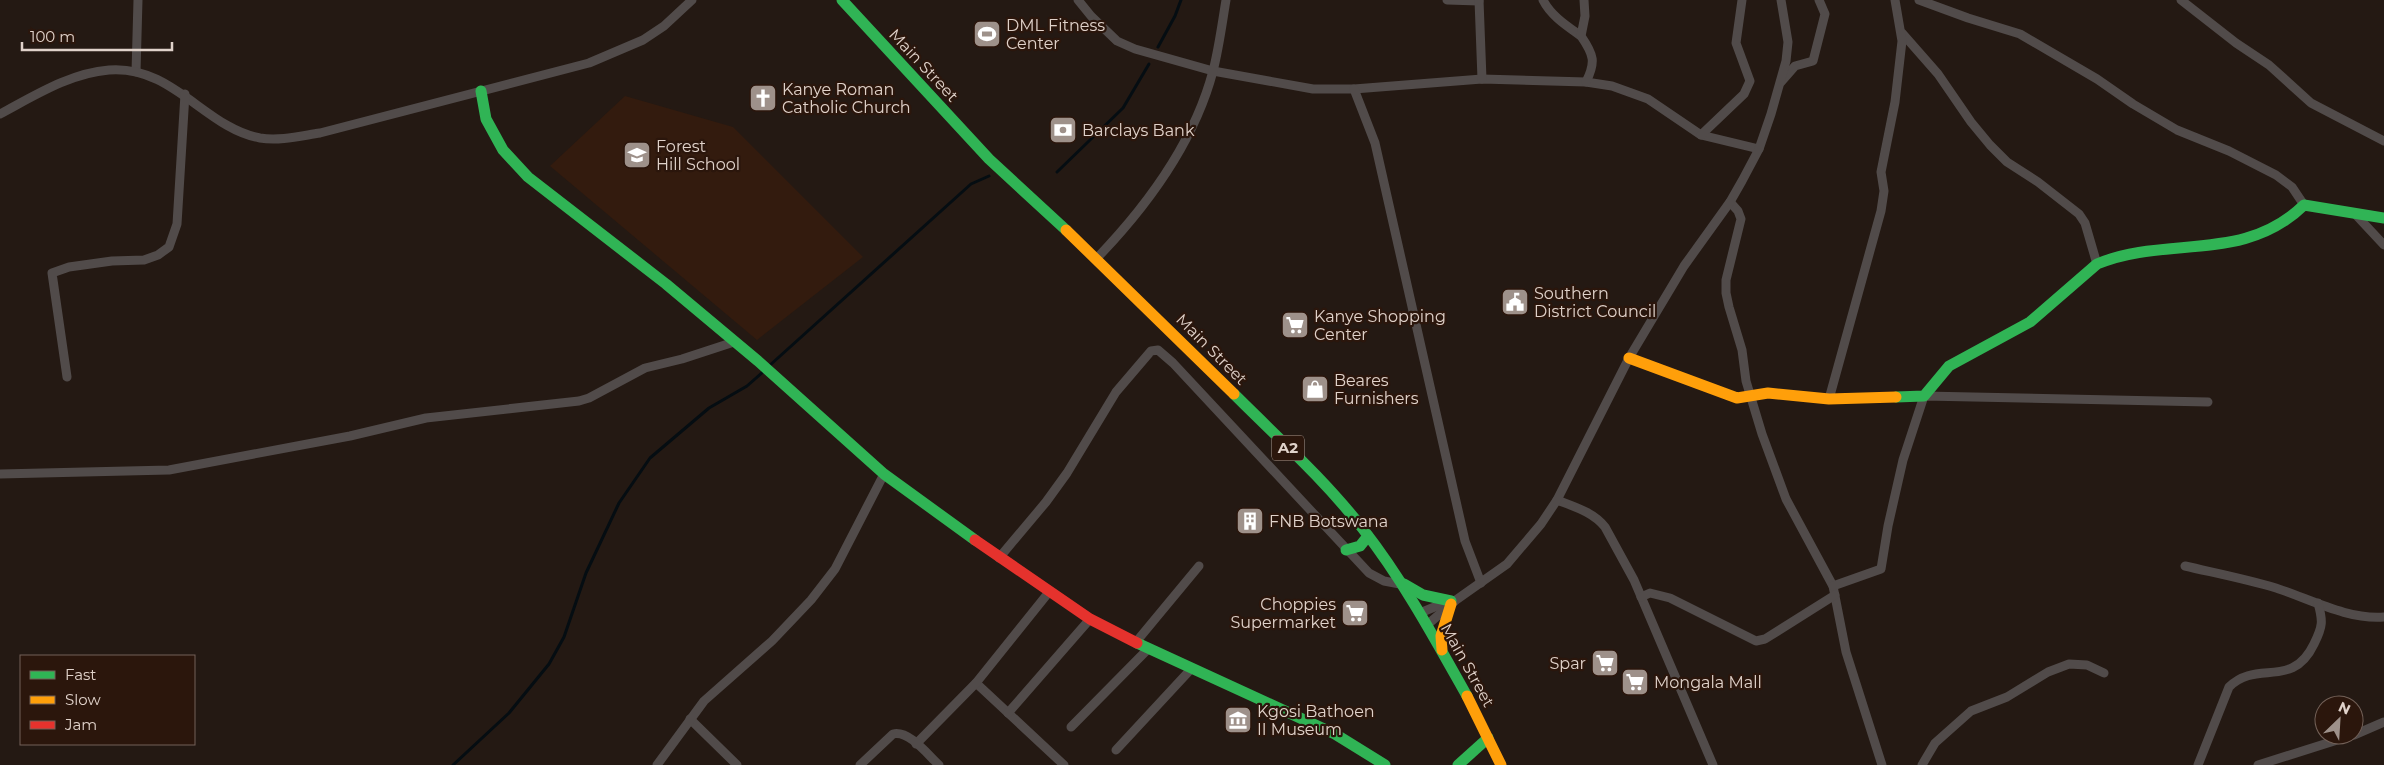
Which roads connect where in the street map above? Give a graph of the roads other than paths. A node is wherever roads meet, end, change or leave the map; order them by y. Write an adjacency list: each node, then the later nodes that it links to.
1 (138, 0): 19 (street)
2 (692, 0): 24 (street)
3 (842, 0): 35 (main road, Main Street / A2)
4 (1078, 0): 18 (street)
5 (1226, 0): 18 (street)
6 (1447, 0): 7 (street)
7 (1479, 0): 20 (street)
8 (1543, 0): 17 (street)
9 (1584, 0): 17 (street)
10 (1742, 0): 27 (street)
11 (1781, 0): 22 (street)
12 (1819, 0): 22 (street)
13 (1895, 0): 16 (street)
14 (2180, 0): 28 (street)
15 (1925, 1): 31 (street)
16 (1902, 33): 36 (street); 42 (street)
17 (1581, 36): 21 (street)
18 (1213, 70): 23 (street); 35 (street)
19 (136, 72): 25 (street); 26 (street)
20 (1482, 79): 21 (street); 23 (street)
21 (1586, 82): 27 (street)
22 (1779, 84): 29 (street)
23 (1354, 89): 53 (street)
24 (481, 92): 25 (street); 37 (main road)
25 (185, 94): 39 (street)
26 (0, 114)
27 (1701, 135): 29 (street)
28 (2384, 141)
29 (1759, 149): 30 (street)
30 (1730, 202): 38 (street); 40 (street)
31 (2304, 205): 32 (main road); 36 (main road)
32 (2356, 215): 33 (main road); 34 (street)
33 (2384, 218)
34 (2384, 245)
35 (1097, 258): 47 (main road, Main Street / A2)
36 (2097, 264): 41 (main road)
37 (734, 342): 44 (street); 45 (main road)
38 (1629, 358): 40 (main road); 46 (street)
39 (67, 377)
40 (1751, 395): 42 (main road); 54 (street)
41 (1924, 396): 42 (main road); 43 (street); 54 (street)
42 (1829, 399)
43 (2208, 402)
44 (0, 474)
45 (884, 474): 49 (main road); 70 (street)
46 (1556, 500): 53 (street); 56 (street)
47 (1368, 536): 48 (main road); 52 (main road, Main Street / A2)
48 (1346, 550): 49 (street); 52 (street)
49 (999, 558): 55 (main road)
50 (1199, 566): 63 (street)
51 (2185, 566): 58 (street)
52 (1399, 580): 57 (main road); 59 (main road, Main Street / A2)
53 (1481, 582): 57 (street)
54 (1834, 590): 56 (street); 87 (street)
55 (1049, 592): 61 (main road); 68 (street)
56 (1641, 597): 86 (street)
57 (1453, 602): 59 (street); 62 (street); 65 (main road)
58 (2318, 603): 60 (street); 89 (street)
59 (1420, 613): 62 (main road, Main Street / A2)
60 (2384, 617)
61 (1090, 619): 63 (main road); 69 (street)
62 (1427, 624): 65 (main road, Main Street / A2)
63 (1136, 642): 64 (main road)
64 (1148, 649): 66 (main road); 72 (street)
65 (1442, 652): 74 (main road, Main Street / A2)
66 (1192, 668): 77 (street); 83 (main road)
67 (2104, 673): 88 (street)
68 (976, 683): 69 (street); 75 (street)
69 (1008, 713): 82 (street)
70 (690, 719): 78 (street); 79 (street)
71 (2384, 722): 73 (street)
72 (1071, 727)
73 (2364, 731)
74 (1488, 738): 84 (main road); 85 (main road, Main Street / A2)
75 (916, 744): 80 (street); 81 (street)
76 (2322, 745): 90 (street)
77 (1116, 750)
78 (657, 765)
79 (737, 765)
80 (860, 765)
81 (939, 765)
82 (1064, 765)
83 (1385, 765)
84 (1458, 765)
85 (1501, 765)
86 (1713, 765)
87 (1882, 765)
88 (1922, 765)
89 (2198, 765)
90 (2258, 765)

